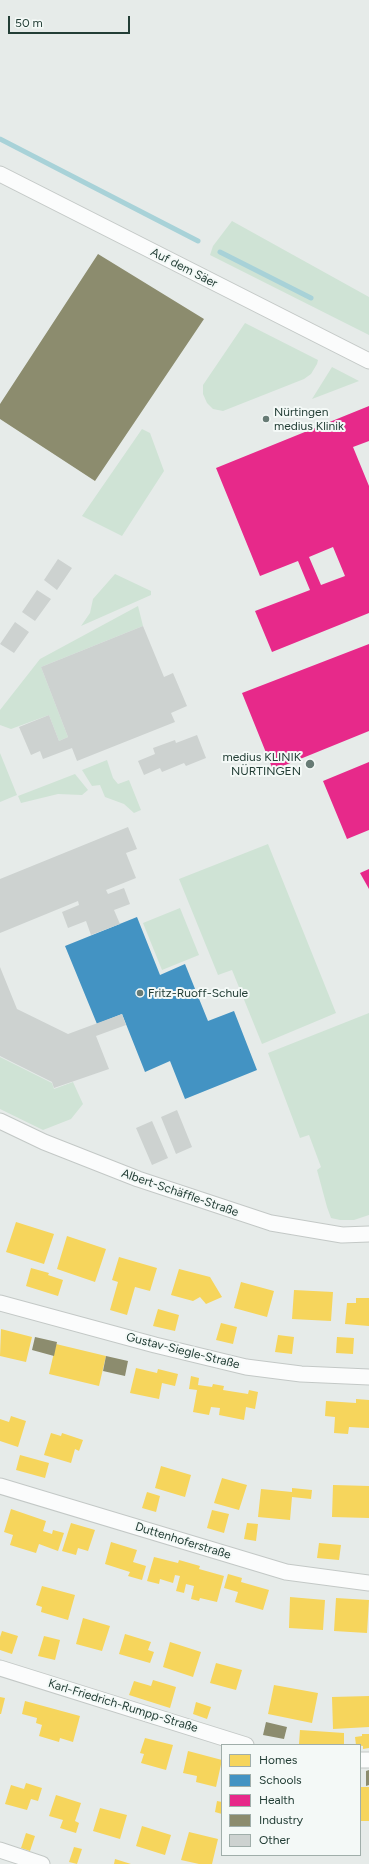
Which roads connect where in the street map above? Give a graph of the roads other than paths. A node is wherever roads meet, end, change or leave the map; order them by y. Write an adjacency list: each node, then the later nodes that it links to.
1 (0, 174): 2 (street, Auf dem Säer)
2 (369, 362)
3 (0, 1121): 4 (street, Albert-Schäffle-Straße)
4 (369, 1234)
5 (0, 1303): 6 (street, Gustav-Siegle-Straße)
6 (369, 1378)
7 (0, 1486): 8 (street, Duttenhoferstraße)
8 (369, 1583)
9 (0, 1668): 10 (street, Karl-Friedrich-Rumpp-Straße)
10 (243, 1744)
11 (0, 1850): 12 (street)
12 (42, 1864)

